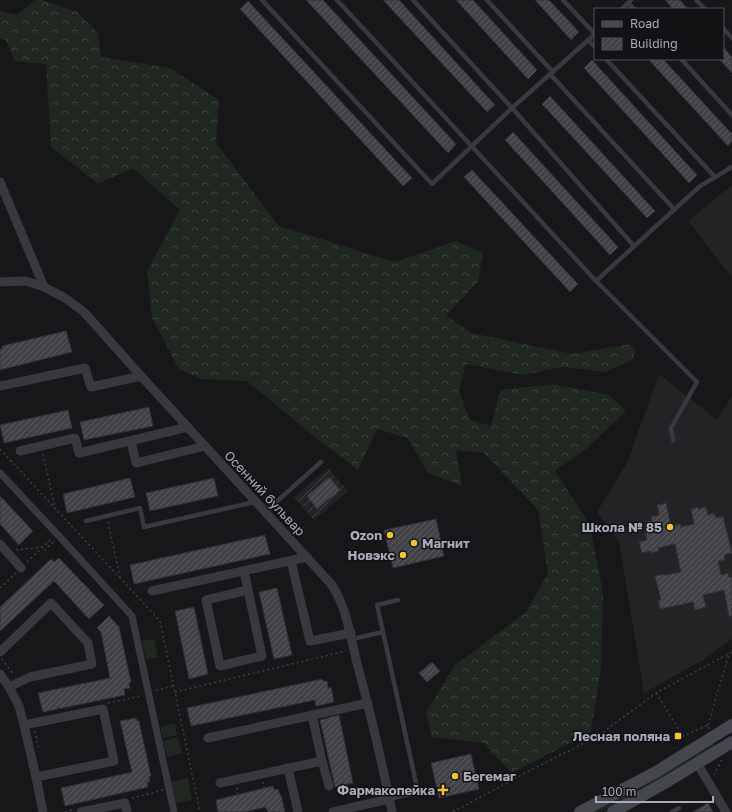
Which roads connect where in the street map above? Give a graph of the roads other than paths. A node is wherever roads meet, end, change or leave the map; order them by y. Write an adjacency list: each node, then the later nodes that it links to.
1 (262, 0): 19 (lane)
2 (337, 0): 19 (lane)
3 (413, 0): 17 (lane)
4 (487, 0): 16 (lane)
5 (563, 0): 9 (lane)
6 (696, 0): 7 (lane)
7 (704, 8)
8 (724, 29): 11 (lane)
9 (594, 33)
10 (594, 35): 12 (lane)
11 (732, 38)
12 (588, 40): 13 (lane); 16 (lane)
13 (594, 46)
14 (607, 60): 21 (lane)
15 (682, 60): 18 (lane)
16 (551, 73): 17 (lane); 24 (lane)
17 (512, 108): 19 (lane); 25 (lane)
18 (732, 115)
19 (472, 146): 26 (lane)
20 (732, 168): 21 (lane)
21 (715, 177): 24 (lane)
22 (0, 182): 23 (street)
23 (4, 201): 28 (street)
24 (674, 210): 25 (lane)
25 (634, 246): 26 (lane)
26 (596, 281): 32 (lane)
27 (0, 282): 28 (street, Осенний бульвар)
28 (44, 287): 29 (street, Осенний бульвар)
29 (141, 376): 30 (street); 31 (street, Осенний бульвар)
30 (0, 386)
31 (188, 427): 33 (street); 34 (street, Осенний бульвар)
32 (673, 440)
33 (131, 441): 34 (street); 35 (street)
34 (205, 446): 38 (street, Осенний бульвар)
35 (20, 451)
36 (321, 462): 39 (lane)
37 (0, 473): 71 (street)
38 (255, 502): 39 (street, Осенний бульвар); 40 (lane)
39 (265, 512): 42 (street, Осенний бульвар)
40 (86, 520)
41 (0, 544): 44 (street)
42 (307, 558): 43 (street); 50 (street, Осенний бульвар)
43 (291, 561): 45 (street); 50 (street)
44 (21, 568)
45 (244, 571): 46 (street); 47 (street)
46 (248, 590): 46 (street)
47 (152, 592)
48 (398, 600): 49 (lane)
49 (383, 632): 50 (lane); 66 (lane)
50 (351, 636): 54 (street, Осенний бульвар)
51 (0, 652): 53 (street)
52 (0, 674): 53 (street)
53 (10, 687): 56 (street)
54 (368, 703): 55 (street); 66 (street, Осенний бульвар)
55 (312, 715): 58 (street); 60 (street)
56 (24, 725): 63 (street); 63 (street)
57 (732, 725): 75 (main road)
58 (208, 738)
59 (732, 742): 61 (main road)
60 (322, 761): 62 (street); 65 (street)
61 (697, 763): 76 (main road); 78 (street)
62 (288, 768): 64 (street); 72 (street)
63 (36, 777): 68 (street)
64 (220, 783)
65 (328, 786)
66 (389, 799): 73 (street); 74 (street, Осенний бульвар)
67 (679, 808): 77 (lane)
68 (43, 812)
69 (81, 812): 70 (street)
70 (127, 812)
71 (174, 812)
72 (298, 812)
73 (333, 812)
74 (392, 812)
75 (580, 812)
76 (613, 812)
77 (672, 812)
78 (726, 812)

